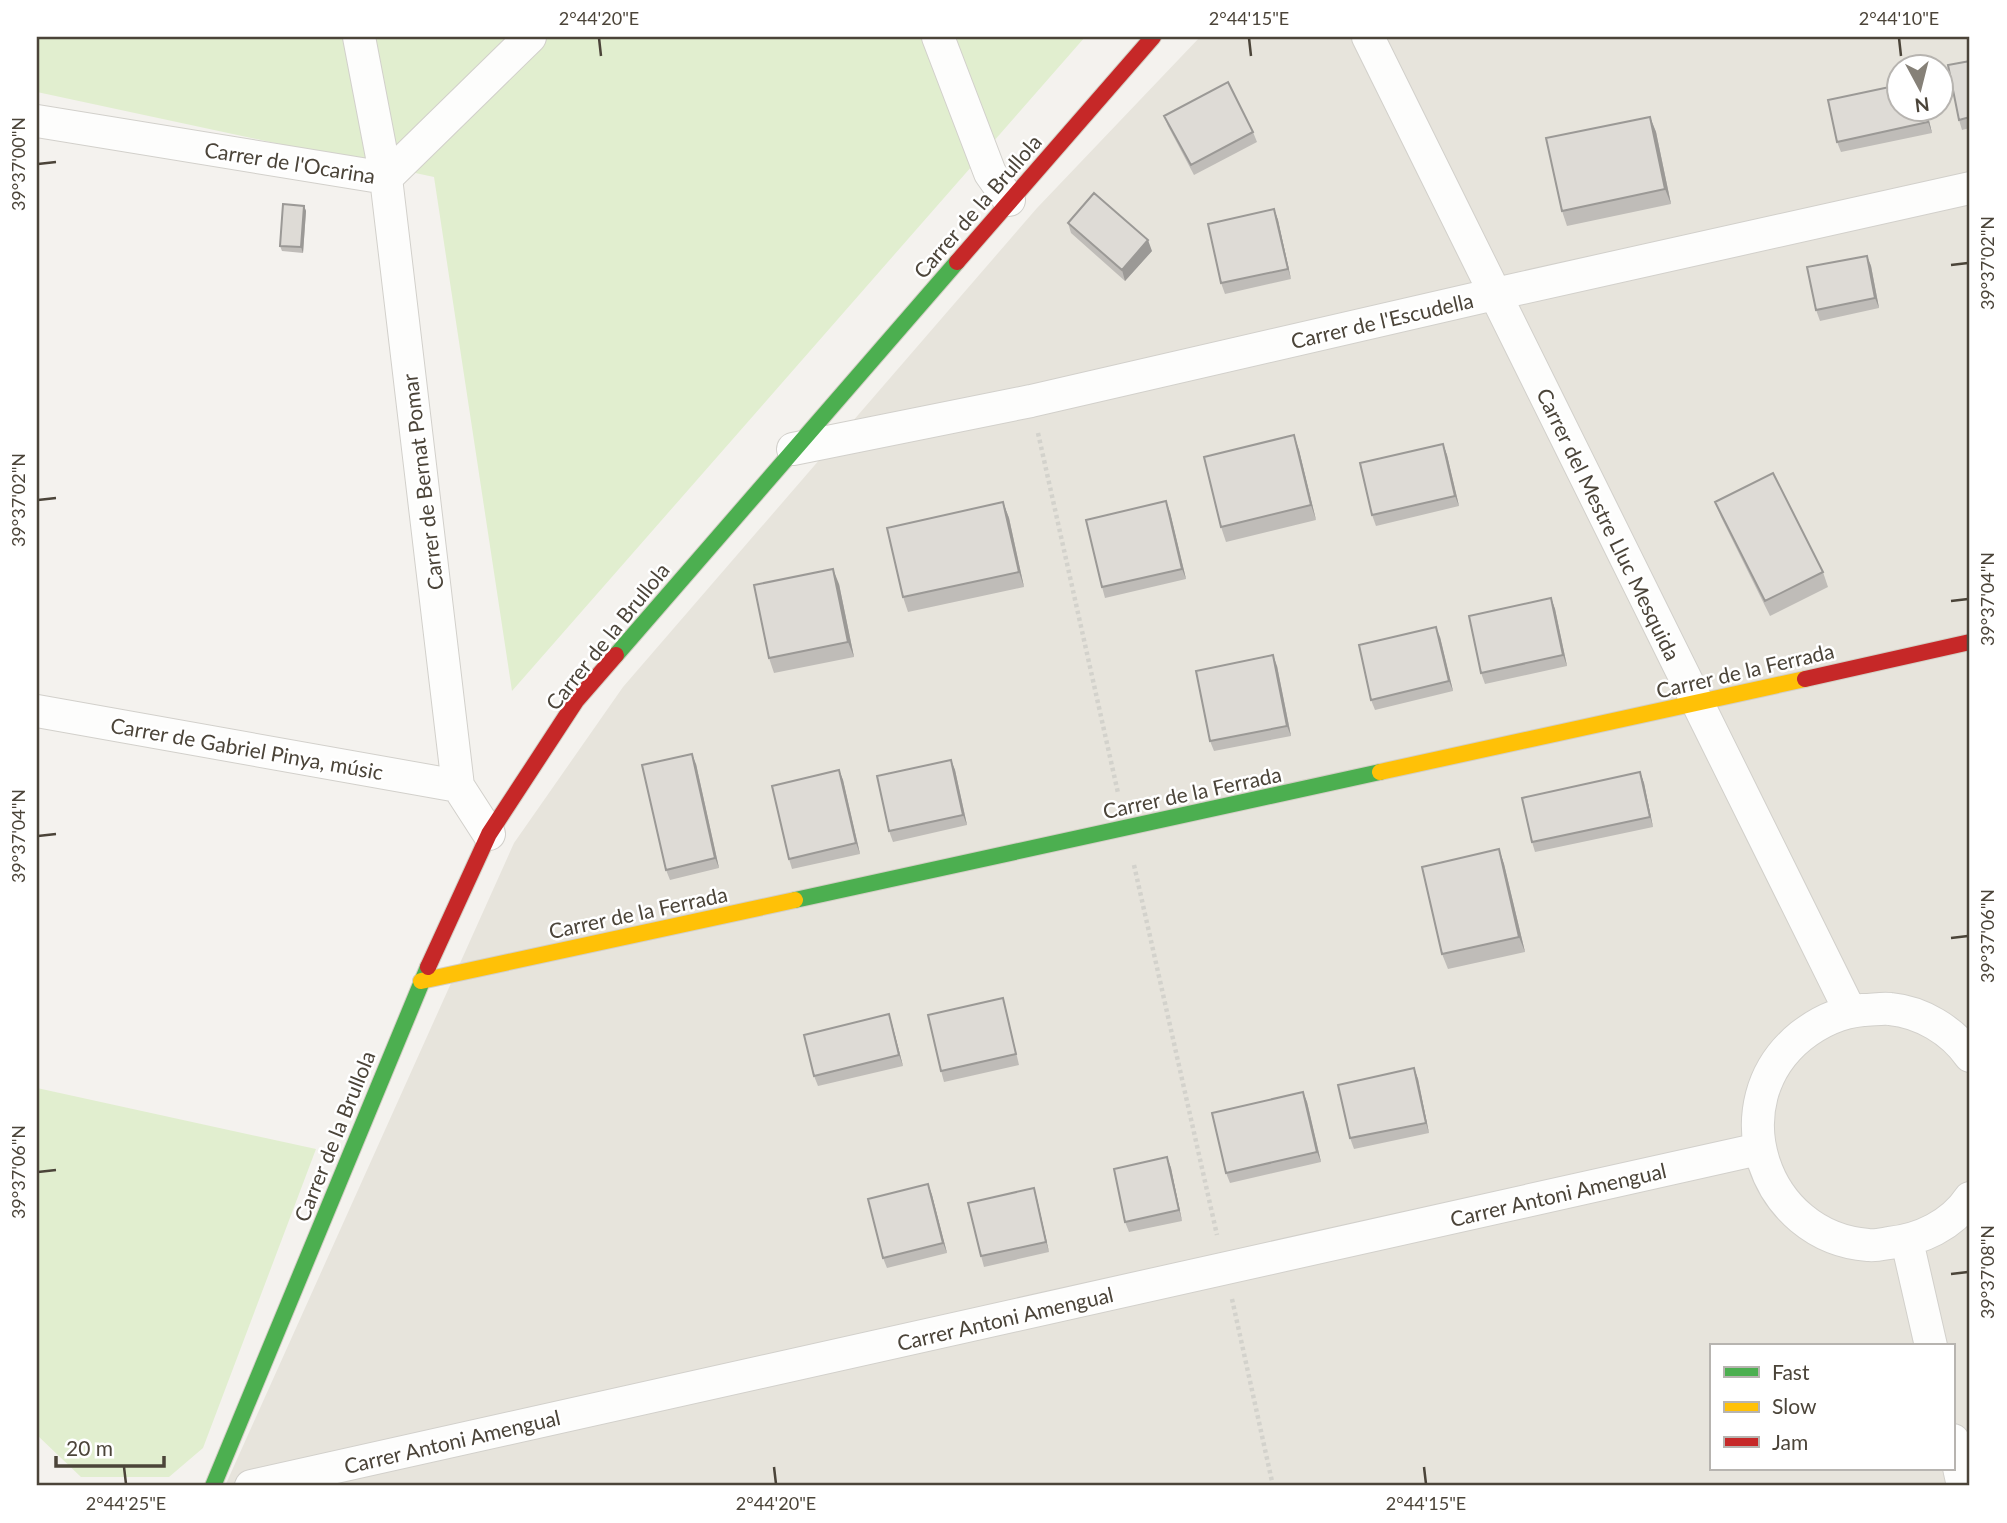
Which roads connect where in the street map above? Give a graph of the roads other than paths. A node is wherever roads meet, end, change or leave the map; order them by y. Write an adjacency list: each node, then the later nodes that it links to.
1 (359, 37): 7 (street, Carrer de Bernat Pomar)
2 (530, 37): 7 (street, Carrer de l'Ocarina)
3 (938, 37): 9 (street)
4 (1153, 37): 9 (street, Carrer de la Brullola)
5 (1368, 37): 10 (street, Carrer del Mestre Lluc Mesquida)
6 (37, 121): 7 (street, Carrer de l'Ocarina)
7 (386, 178): 15 (street, Carrer de Bernat Pomar)
8 (1970, 188): 10 (street, Carrer de l'Escudella)
9 (1009, 200): 11 (street, Carrer de la Brullola)
10 (1495, 294): 11 (street, Carrer de l'Escudella); 13 (street, Carrer del Mestre Lluc Mesquida)
11 (793, 449): 16 (street, Carrer de la Brullola)
12 (1970, 642): 13 (street, Carrer de la Ferrada)
13 (1698, 703): 17 (street, Carrer de la Ferrada); 18 (street, Carrer del Mestre Lluc Mesquida)
14 (37, 711): 15 (street, Carrer de Gabriel Pinya, músic)
15 (458, 786): 16 (street)
16 (488, 834): 17 (street, Carrer de la Brullola)
17 (421, 981): 25 (street, Carrer de la Brullola)
18 (1850, 1011): 19 (street); 20 (street)
19 (1970, 1056)
20 (1759, 1149): 22 (street); 26 (street, Carrer Antoni Amengual)
21 (1970, 1198): 22 (street)
22 (1907, 1241): 23 (street)
23 (1931, 1344)
24 (1954, 1445): 27 (street)
25 (213, 1486)
26 (251, 1486)
27 (1963, 1486)

